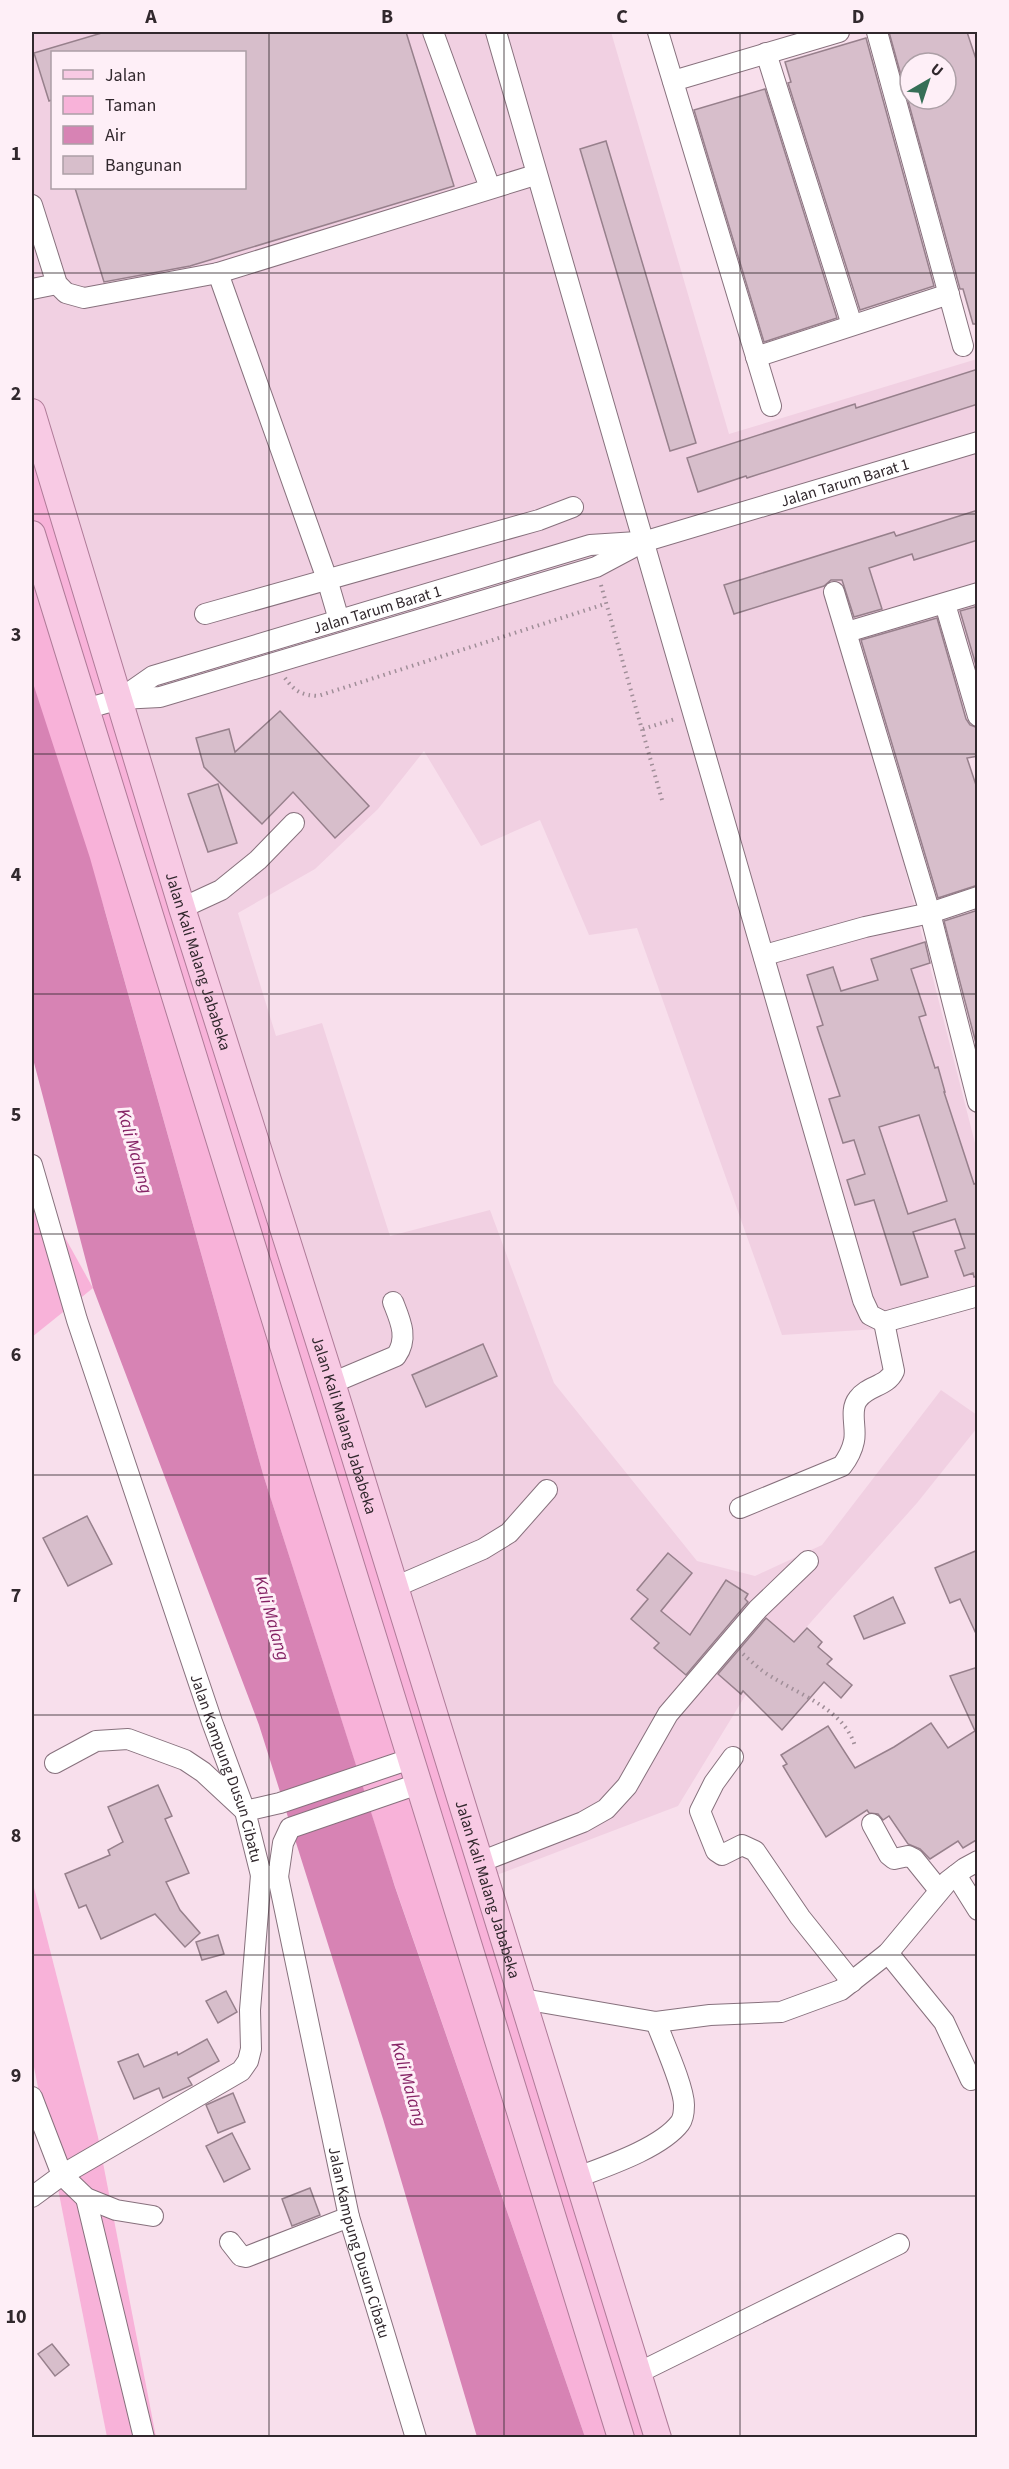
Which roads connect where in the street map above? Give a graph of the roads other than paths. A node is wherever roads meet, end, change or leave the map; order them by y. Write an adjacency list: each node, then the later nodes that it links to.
1 (433, 32): 9 (street)
2 (496, 32): 8 (street)
3 (658, 32): 7 (street)
4 (839, 32): 6 (street)
5 (877, 32): 14 (street)
6 (766, 53): 7 (street); 15 (street)
7 (672, 81): 17 (street)
8 (535, 175): 9 (street); 23 (street)
9 (490, 188): 11 (street)
10 (32, 205): 12 (street)
11 (218, 273): 12 (street); 24 (street)
12 (57, 284): 13 (street)
13 (32, 289)
14 (949, 294): 15 (street); 16 (street)
15 (852, 325): 17 (street)
16 (963, 346)
17 (756, 357): 18 (street)
18 (771, 406)
19 (32, 412): 31 (main road, Jalan Kali Malang Jababeka)
20 (978, 442): 23 (street, Jalan Tarum Barat 1)
21 (573, 507): 24 (street)
22 (32, 534): 32 (main road)
23 (643, 542): 29 (street, Jalan Tarum Barat 1); 31 (street, Jalan Tarum Barat 1); 38 (street)
24 (327, 579): 28 (street); 29 (street)
25 (834, 592): 30 (street)
26 (978, 593): 27 (street)
27 (945, 604): 30 (street); 33 (street)
28 (205, 614)
29 (339, 620): 31 (street, Jalan Tarum Barat 1)
30 (847, 632): 37 (street)
31 (120, 699): 32 (street, Jalan Tarum Barat 1); 36 (main road, Jalan Kali Malang Jababeka)
32 (86, 709): 50 (main road)
33 (978, 717)
34 (294, 823): 36 (street)
35 (978, 897): 37 (street)
36 (182, 908): 44 (main road, Jalan Kali Malang Jababeka)
37 (930, 913): 38 (street); 39 (street)
38 (764, 957): 43 (street)
39 (978, 1102)
40 (32, 1165): 53 (street, Jalan Kampung Dusun Cibatu)
41 (978, 1296): 43 (street)
42 (393, 1302): 44 (street)
43 (884, 1322): 46 (street)
44 (332, 1383): 48 (main road, Jalan Kali Malang Jababeka)
45 (547, 1490): 48 (street)
46 (740, 1508)
47 (808, 1561): 56 (street)
48 (396, 1587): 56 (main road, Jalan Kali Malang Jababeka)
49 (733, 1757): 62 (street)
50 (400, 1762): 52 (main road); 53 (street)
51 (55, 1763): 53 (street)
52 (418, 1784): 58 (street); 74 (main road)
53 (245, 1811): 58 (street, Jalan Kampung Dusun Cibatu)
54 (872, 1824): 59 (street)
55 (978, 1861): 57 (street)
56 (480, 1862): 63 (main road, Jalan Kali Malang Jababeka)
57 (956, 1875): 59 (street); 60 (street)
58 (270, 1876): 67 (street); 72 (street, Jalan Kampung Dusun Cibatu)
59 (939, 1890): 61 (street)
60 (978, 1910)
61 (888, 1953): 62 (street); 65 (street)
62 (852, 1982): 64 (street)
63 (523, 1999): 64 (street); 68 (main road, Jalan Kali Malang Jababeka)
64 (656, 2022): 68 (street)
65 (971, 2080)
66 (32, 2097): 67 (street)
67 (62, 2175): 69 (street); 70 (street)
68 (578, 2177): 73 (main road, Jalan Kali Malang Jababeka)
69 (32, 2197)
70 (86, 2198): 71 (street); 78 (street)
71 (153, 2216)
72 (349, 2217): 75 (street); 79 (street, Jalan Kampung Dusun Cibatu)
73 (593, 2226): 74 (main road); 77 (main road, Jalan Kali Malang Jababeka)
74 (559, 2239): 80 (main road)
75 (230, 2242)
76 (899, 2244): 77 (street)
77 (638, 2373): 81 (main road, Jalan Kali Malang Jababeka)
78 (144, 2438)
79 (416, 2438)
80 (621, 2438)
81 (658, 2438)

